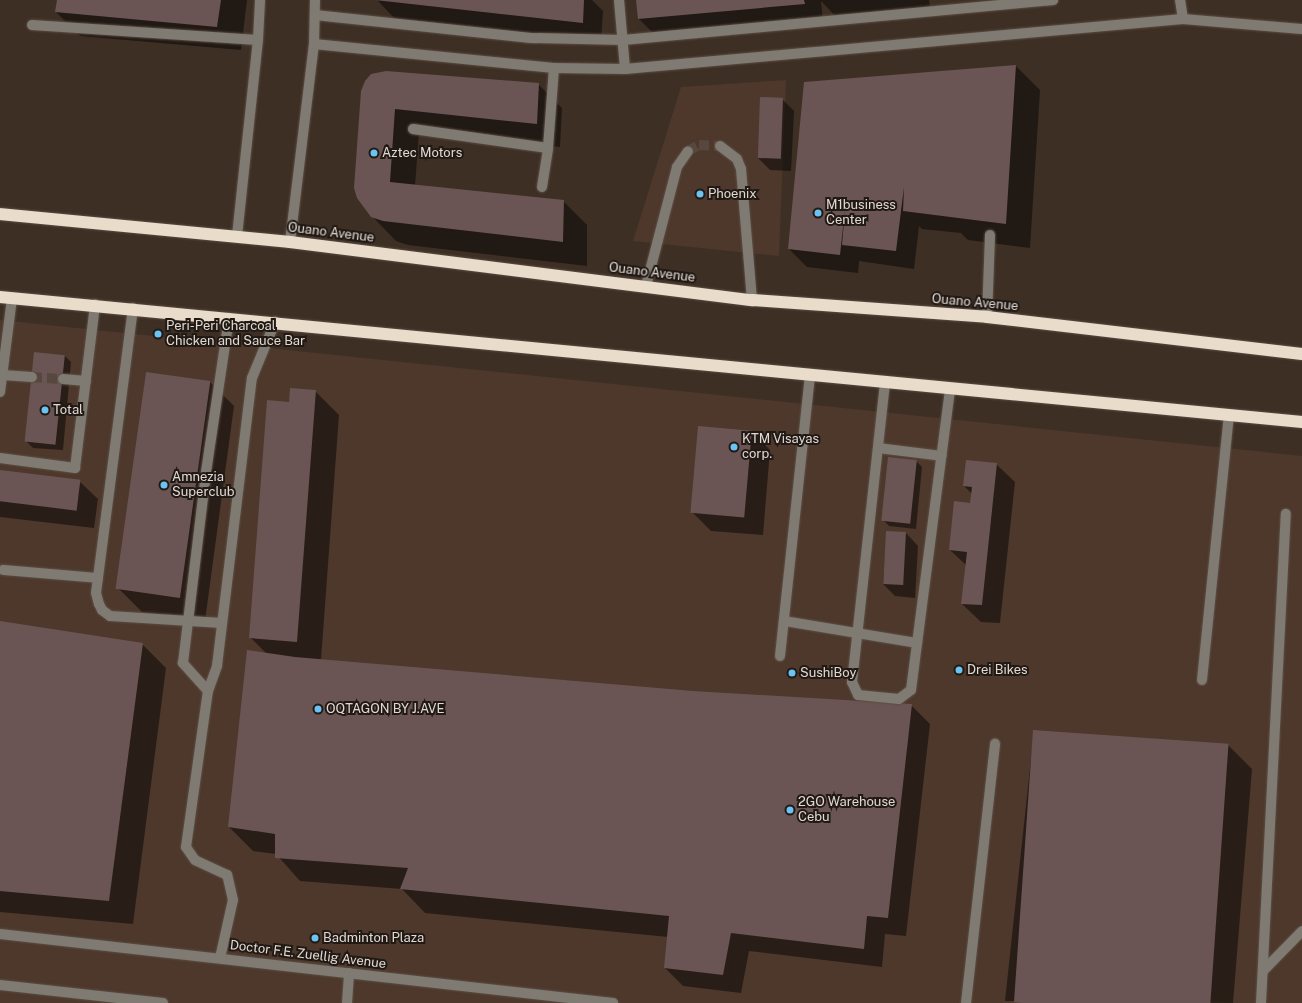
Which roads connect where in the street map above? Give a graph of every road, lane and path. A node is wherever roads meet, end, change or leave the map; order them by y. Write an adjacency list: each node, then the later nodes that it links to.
1 (260, 0): 10 (street)
2 (315, 0): 6 (street)
3 (619, 0): 11 (street)
4 (1053, 0): 11 (street)
5 (1180, 0): 7 (street)
6 (315, 15): 11 (street); 12 (street)
7 (1183, 19): 9 (street); 14 (street)
8 (32, 26): 10 (street)
9 (1302, 29)
10 (258, 40): 22 (street)
11 (623, 40): 14 (street)
12 (314, 44): 13 (street); 23 (street)
13 (554, 68): 14 (street); 17 (street)
14 (625, 69)
15 (413, 129): 17 (street)
16 (720, 146): 26 (street)
17 (548, 148): 19 (street)
18 (688, 151): 24 (street)
19 (542, 187)
20 (0, 214): 22 (highway, Ouano Avenue)
21 (990, 235): 29 (street)
22 (237, 236): 23 (highway, Ouano Avenue)
23 (290, 242): 24 (highway, Ouano Avenue)
24 (646, 286): 26 (highway, Ouano Avenue)
25 (6, 297): 27 (highway); 33 (street)
26 (752, 300): 29 (highway, Ouano Avenue)
27 (95, 304): 28 (highway); 37 (street)
28 (133, 308): 30 (highway); 48 (street)
29 (987, 317): 32 (highway, Ouano Avenue)
30 (229, 318): 31 (highway); 50 (street)
31 (275, 322): 34 (highway); 51 (street)
32 (1302, 354)
33 (2, 375): 35 (street); 40 (street)
34 (810, 375): 38 (highway); 49 (street)
35 (32, 377)
36 (63, 379): 37 (street)
37 (86, 381): 45 (street)
38 (885, 383): 39 (highway); 43 (street)
39 (950, 390): 41 (highway); 44 (street)
40 (0, 392)
41 (1229, 415): 42 (highway); 55 (street)
42 (1302, 422)
43 (878, 448): 44 (street); 52 (street)
44 (942, 456): 53 (street)
45 (0, 458)
46 (1286, 514): 61 (street)
47 (3, 570): 48 (street)
48 (98, 578): 50 (street)
49 (784, 621): 52 (street); 54 (street)
50 (188, 622): 51 (street); 56 (street)
51 (222, 623): 56 (street)
52 (857, 634): 53 (street); 53 (street)
53 (917, 643)
54 (780, 656)
55 (1202, 680)
56 (208, 691): 60 (street)
57 (995, 744): 67 (street)
58 (1302, 931): 61 (street)
59 (0, 934): 60 (street, Doctor F.E. Zuellig Avenue)
60 (220, 958): 62 (street, Doctor F.E. Zuellig Avenue)
61 (1264, 971): 68 (street)
62 (349, 973): 65 (street); 66 (street, Doctor F.E. Zuellig Avenue)
63 (0, 985): 64 (street)
64 (163, 1003)
65 (347, 1003)
66 (613, 1003)
67 (966, 1003)
68 (1261, 1003)

